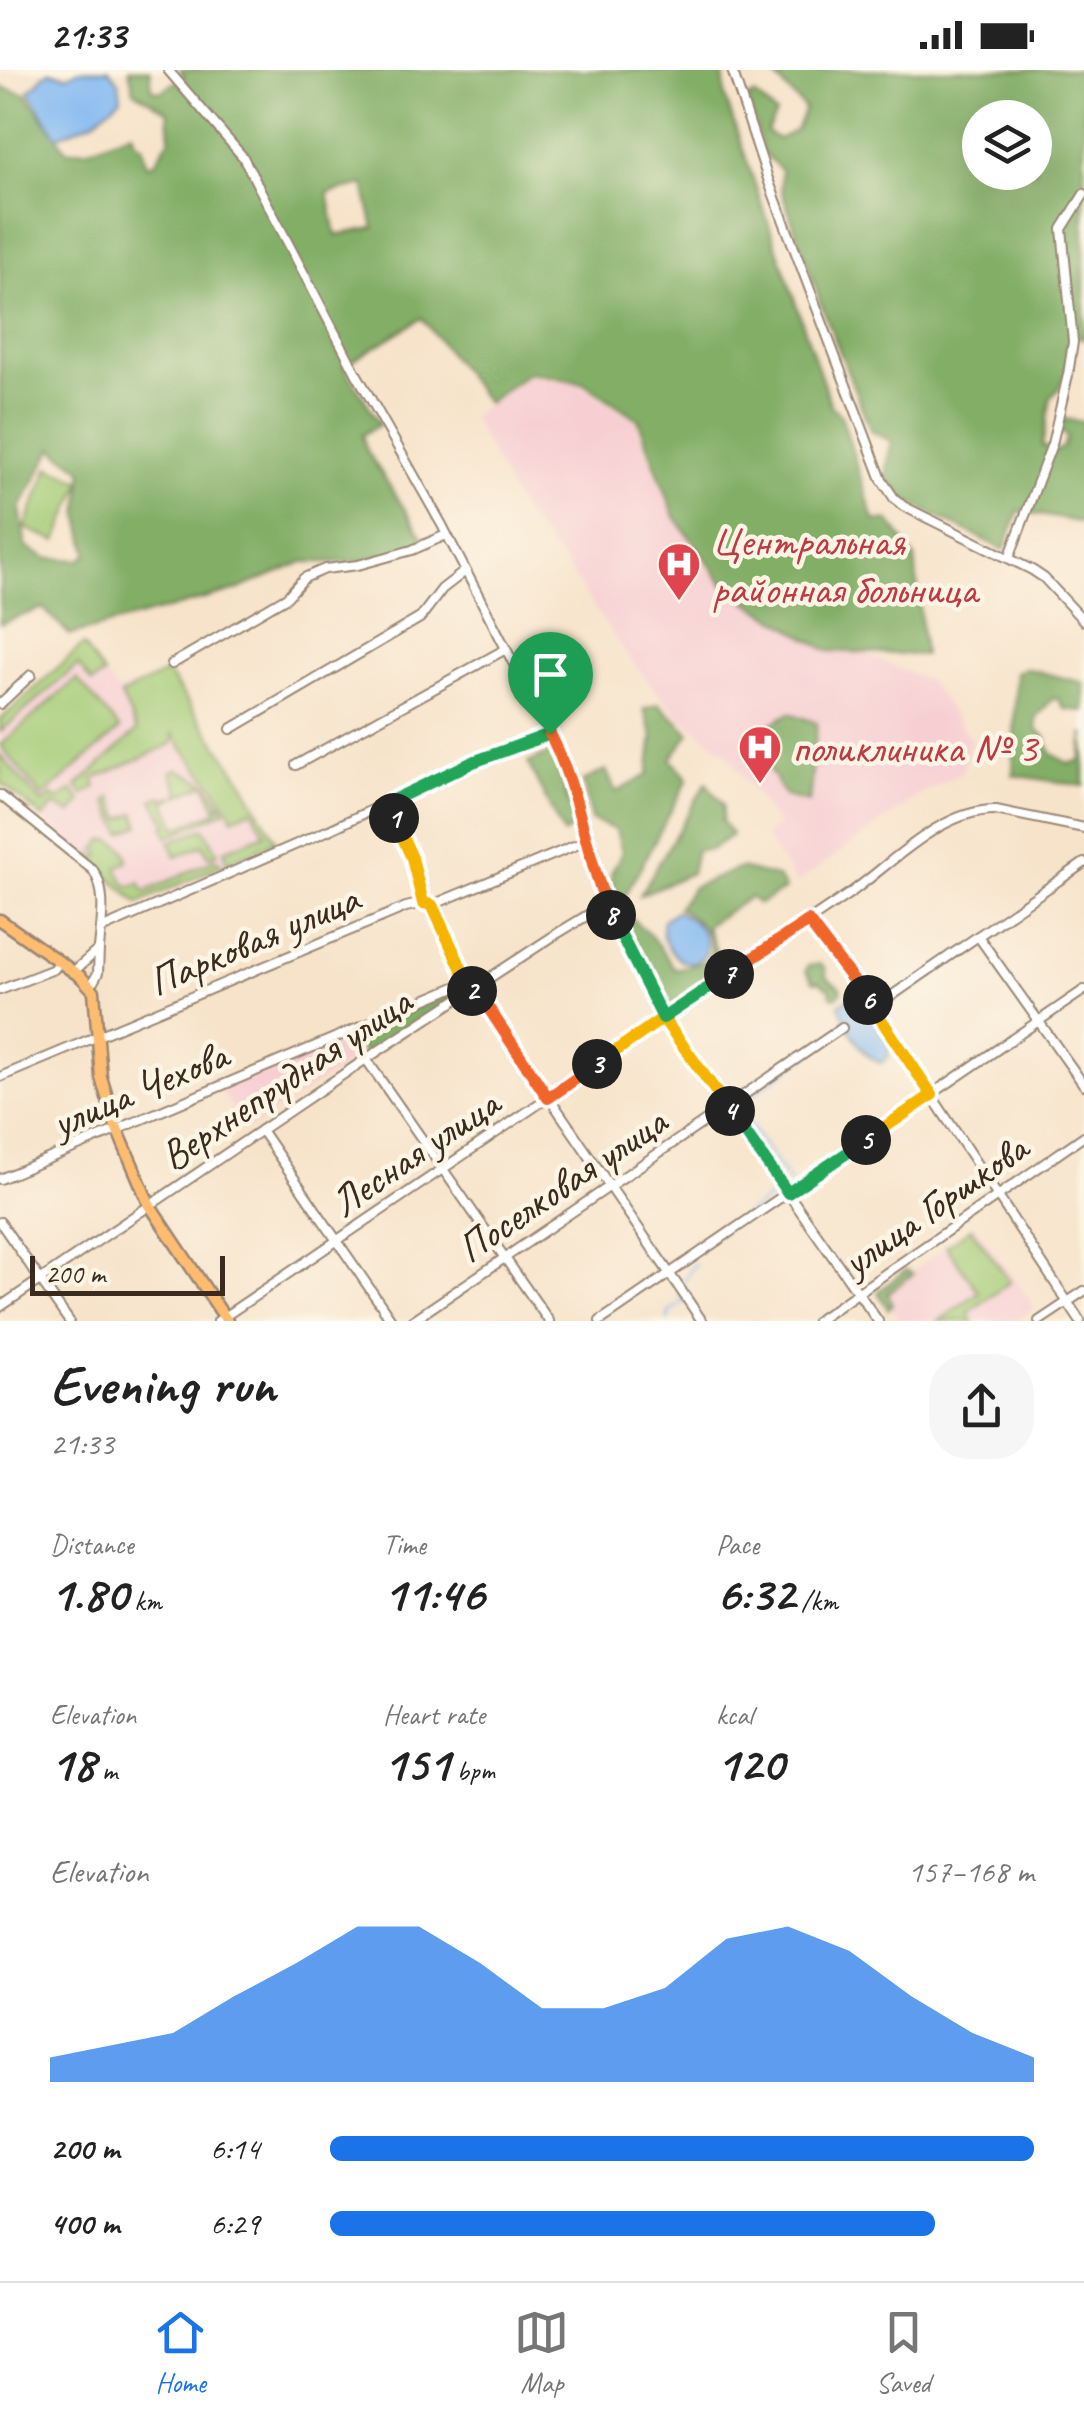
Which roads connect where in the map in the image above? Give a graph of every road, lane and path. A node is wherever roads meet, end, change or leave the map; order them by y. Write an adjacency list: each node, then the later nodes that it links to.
1 (168, 70): 4 (street)
2 (732, 70): 5 (street)
3 (1084, 194): 5 (street)
4 (446, 535): 6 (street); 9 (street)
5 (1009, 558): 7 (street)
6 (464, 572): 8 (street); 12 (street)
7 (1084, 621)
8 (504, 650): 13 (street); 14 (street)
9 (172, 664)
10 (31, 674): 11 (street)
11 (0, 704)
12 (231, 729)
13 (550, 734): 16 (street); 18 (street)
14 (296, 765)
15 (0, 794): 24 (street)
16 (387, 803): 20 (street); 24 (street)
17 (1084, 828): 23 (street, Лесная улица)
18 (586, 841): 20 (street, Парковая улица); 21 (street)
19 (1084, 863): 25 (street)
20 (428, 904): 30 (street); 37 (street, Парковая улица)
21 (606, 904): 30 (street, Верхнепрудная улица); 34 (street)
22 (0, 920): 27 (main road)
23 (808, 921): 33 (street); 34 (street, Лесная улица)
24 (100, 929): 26 (street)
25 (978, 936): 33 (street); 35 (street)
26 (100, 948): 28 (street); 29 (street)
27 (60, 962): 28 (main road); 31 (street)
28 (73, 972): 29 (main road)
29 (91, 986): 37 (main road)
30 (471, 988): 38 (street, Верхнепрудная улица); 42 (street); 44 (street, улица Чехова)
31 (0, 990)
32 (1084, 990): 35 (street)
33 (874, 1008): 41 (street)
34 (663, 1018): 42 (street, Лесная улица); 43 (street)
35 (1038, 1019): 40 (street); 41 (street)
36 (842, 1028): 43 (street, Поселковая улица)
37 (98, 1038): 39 (street, Парковая улица); 44 (main road)
38 (366, 1059): 45 (street, Верхнепрудная улица); 47 (street)
39 (0, 1077)
40 (1084, 1085)
41 (932, 1095): 50 (street); 51 (street)
42 (548, 1098): 47 (street, Лесная улица); 49 (street)
43 (728, 1108): 49 (street, Поселковая улица); 50 (street)
44 (118, 1130): 48 (street, улица Чехова); 52 (main road)
45 (261, 1130): 52 (street, Верхнепрудная улица); 54 (street)
46 (1084, 1136): 51 (street, улица Горшкова)
47 (444, 1168): 54 (street, Лесная улица); 55 (street)
48 (0, 1179)
49 (609, 1188): 55 (street, Поселковая улица); 56 (street)
50 (788, 1193): 56 (street); 59 (street)
51 (998, 1196): 59 (street, улица Горшкова); 60 (street)
52 (150, 1204): 57 (street, Верхнепрудная улица); 62 (main road)
53 (0, 1222): 57 (street)
54 (338, 1240): 62 (street, Лесная улица); 64 (street)
55 (506, 1256): 65 (street, Поселковая улица); 66 (street)
56 (670, 1274): 67 (street); 68 (street)
57 (40, 1280): 61 (street, Верхнепрудная улица); 63 (street)
58 (1084, 1291): 60 (street)
59 (858, 1292): 69 (street, улица Горшкова); 70 (street)
60 (1067, 1302): 71 (street); 72 (street)
61 (0, 1307)
62 (223, 1320)
63 (69, 1321)
64 (392, 1321)
65 (412, 1321)
66 (549, 1321)
67 (600, 1321)
68 (702, 1321)
69 (817, 1321)
70 (878, 1321)
71 (1039, 1321)
72 (1080, 1321)

